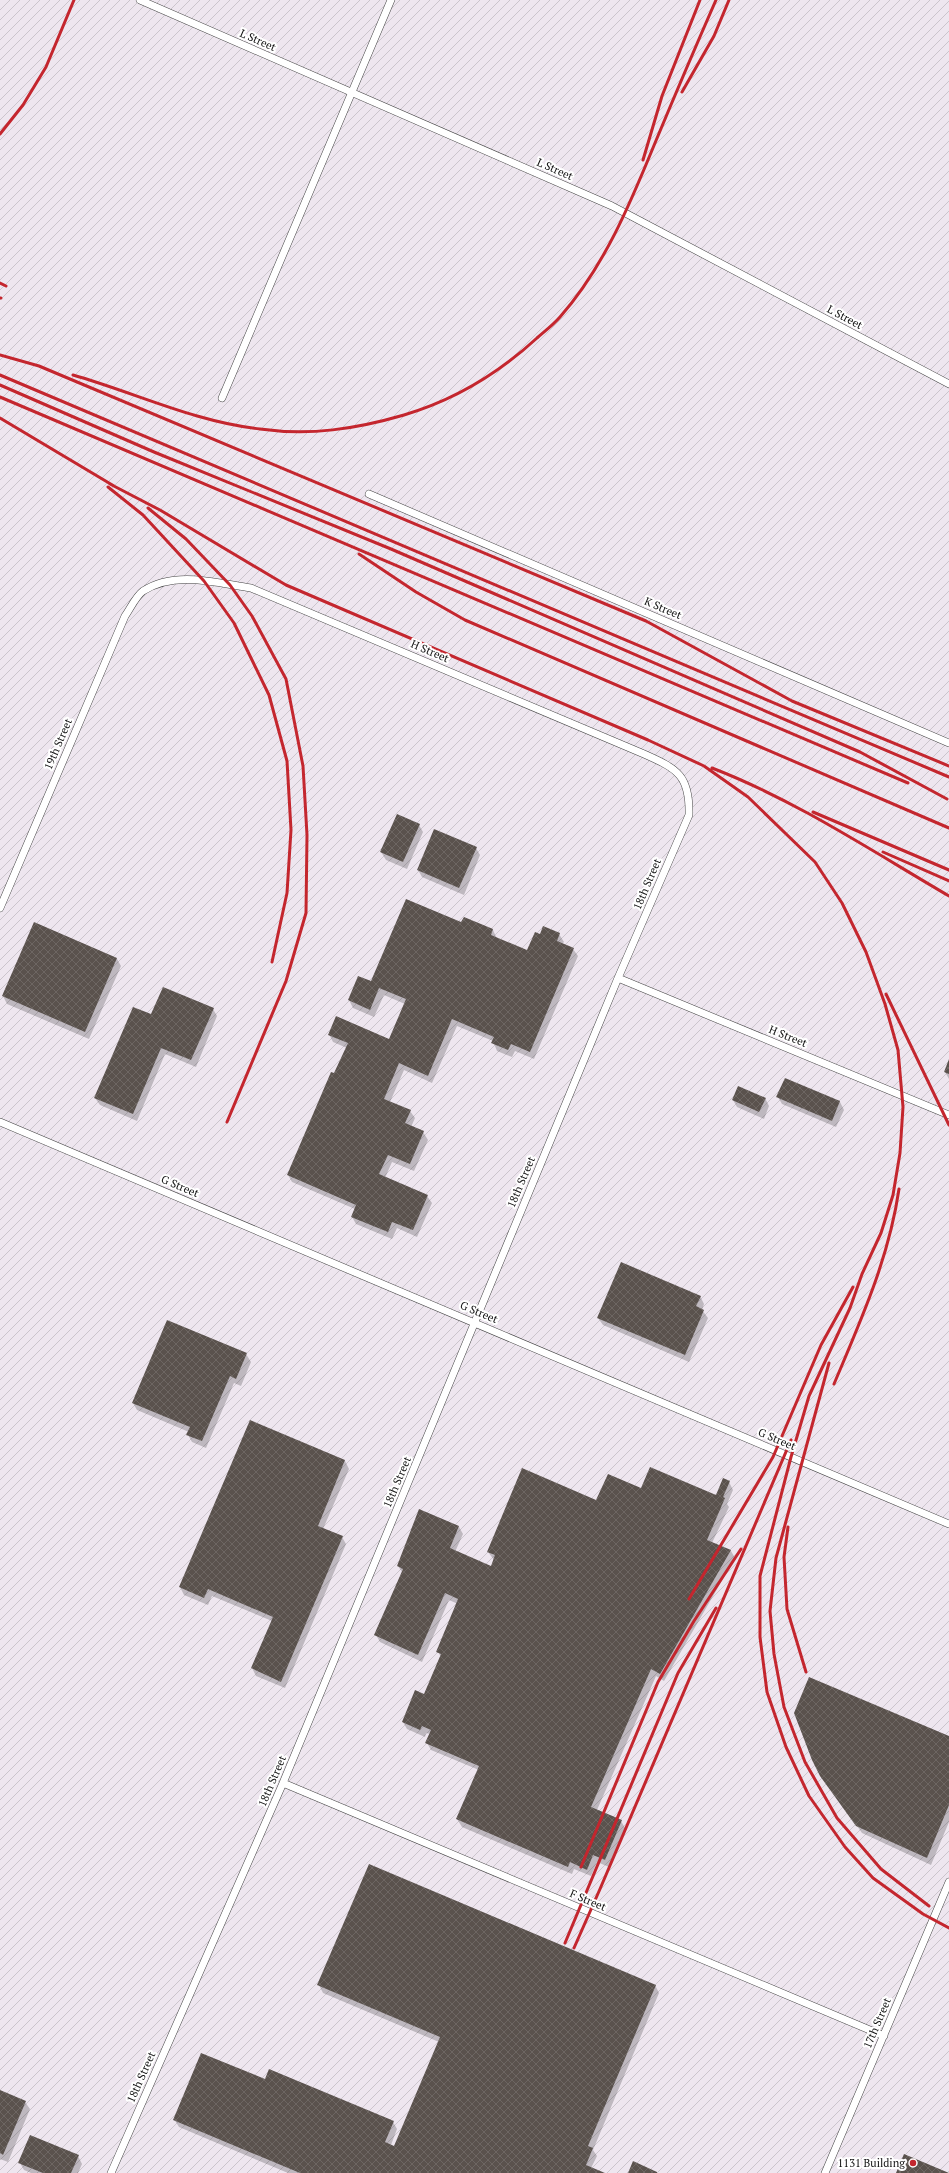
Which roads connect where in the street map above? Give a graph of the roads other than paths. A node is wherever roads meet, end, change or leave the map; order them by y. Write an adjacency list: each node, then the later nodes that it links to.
1 (140, 0): 3 (lane, L Street)
2 (391, 0): 3 (lane)
3 (352, 92): 4 (lane, L Street); 5 (lane)
4 (949, 384)
5 (222, 398)
6 (369, 494): 8 (lane, K Street)
7 (142, 592): 9 (lane, H Street); 10 (lane, 19th Street)
8 (949, 743)
9 (689, 794): 11 (lane, 18th Street)
10 (0, 908)
11 (618, 978): 12 (lane, H Street); 14 (lane, 18th Street)
12 (949, 1115)
13 (0, 1122): 14 (lane, G Street)
14 (474, 1322): 15 (lane, G Street); 16 (lane, 18th Street)
15 (949, 1524)
16 (283, 1783): 18 (lane, F Street); 19 (lane, 18th Street)
17 (949, 1882): 18 (lane, 17th Street)
18 (884, 2036): 20 (lane, 17th Street)
19 (111, 2173)
20 (825, 2173)

